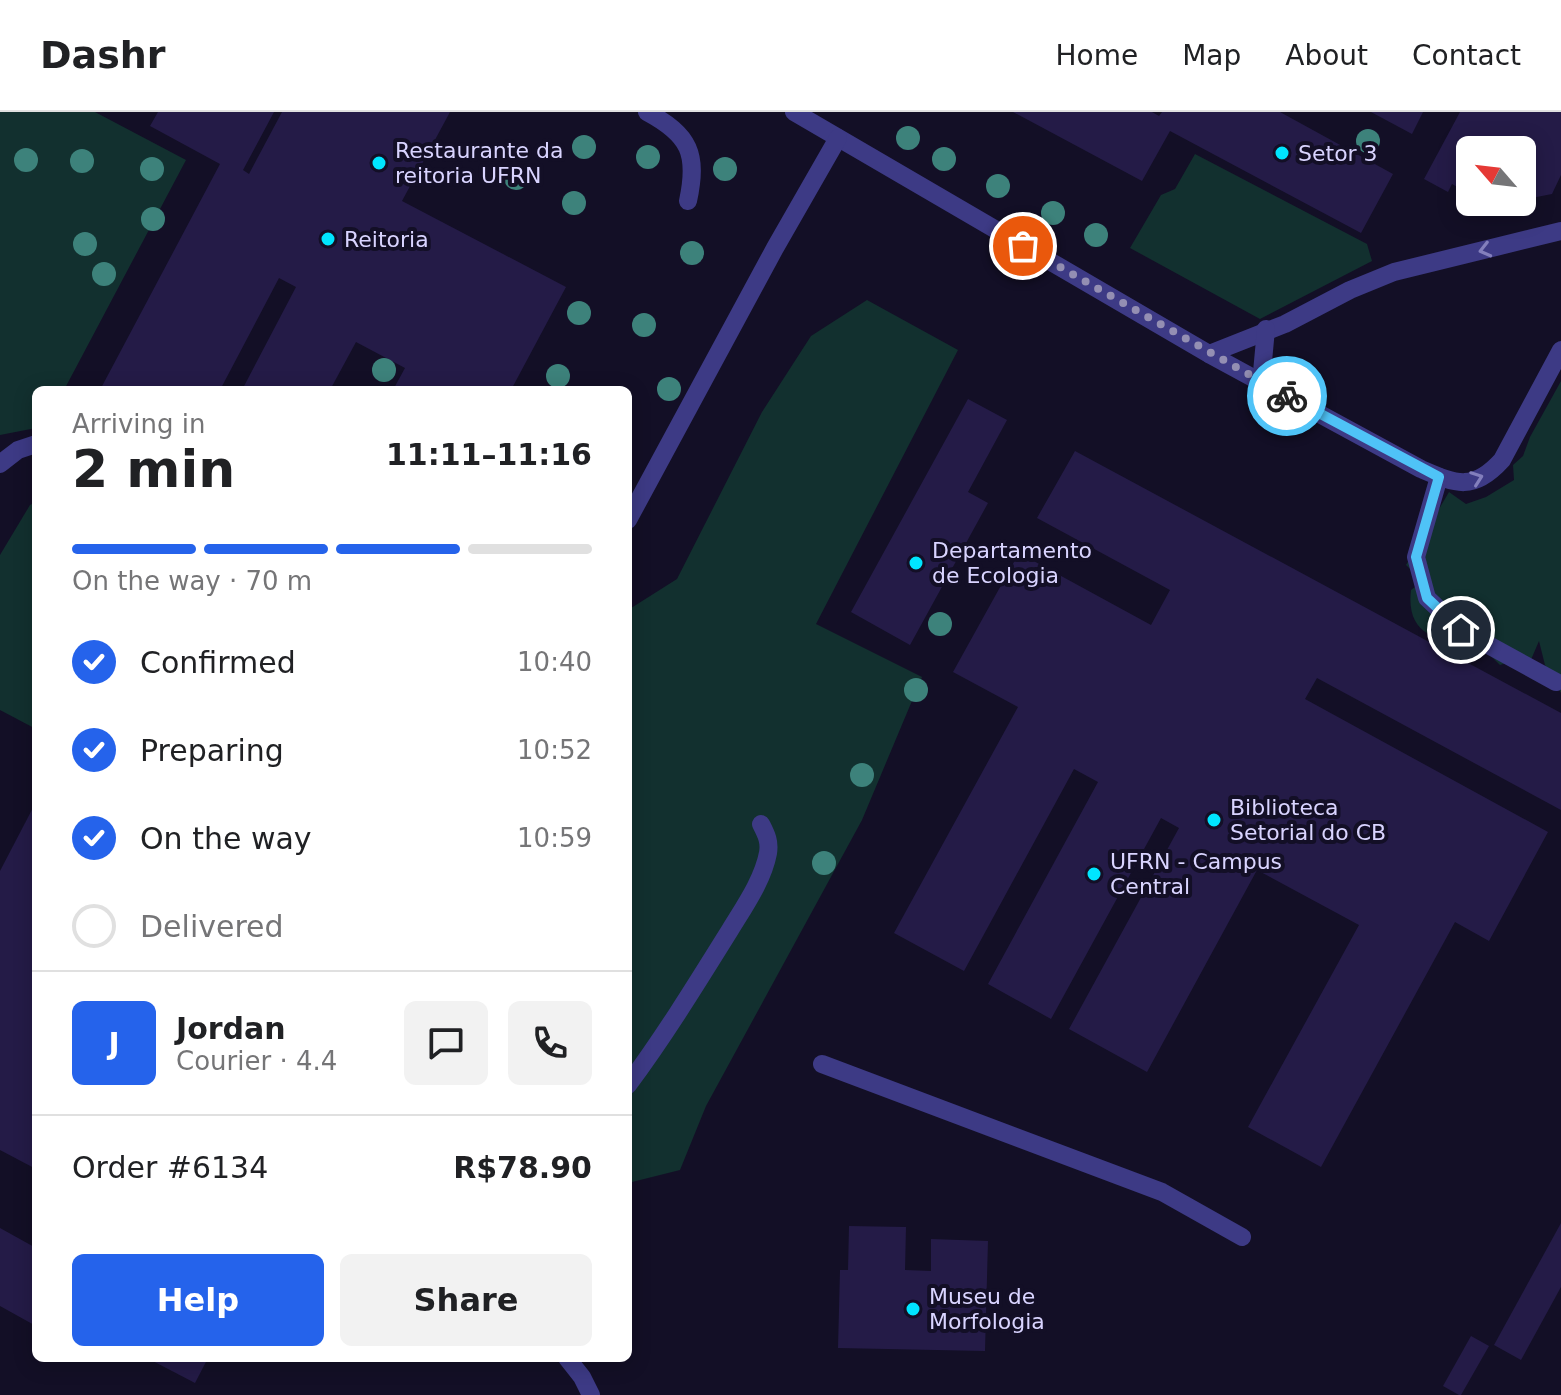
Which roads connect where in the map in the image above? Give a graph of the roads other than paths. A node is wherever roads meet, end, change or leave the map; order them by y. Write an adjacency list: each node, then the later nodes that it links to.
1 (647, 112): 4 (lane)
2 (794, 112): 3 (lane)
3 (838, 138): 8 (lane); 13 (lane)
4 (688, 201)
5 (1561, 231): 6 (lane, one-way to 6)
6 (1266, 329): 8 (lane); 9 (lane)
7 (1561, 350): 12 (lane, one-way to 7)
8 (1209, 354): 9 (lane)
9 (1261, 383): 12 (lane)
10 (27, 447): 11 (lane)
11 (0, 464)
12 (1439, 477): 14 (lane)
13 (632, 513)
14 (1556, 682)
15 (761, 824): 17 (lane)
16 (822, 1064): 18 (lane)
17 (632, 1080)
18 (1242, 1237)
19 (570, 1362): 20 (lane)
20 (591, 1395)

